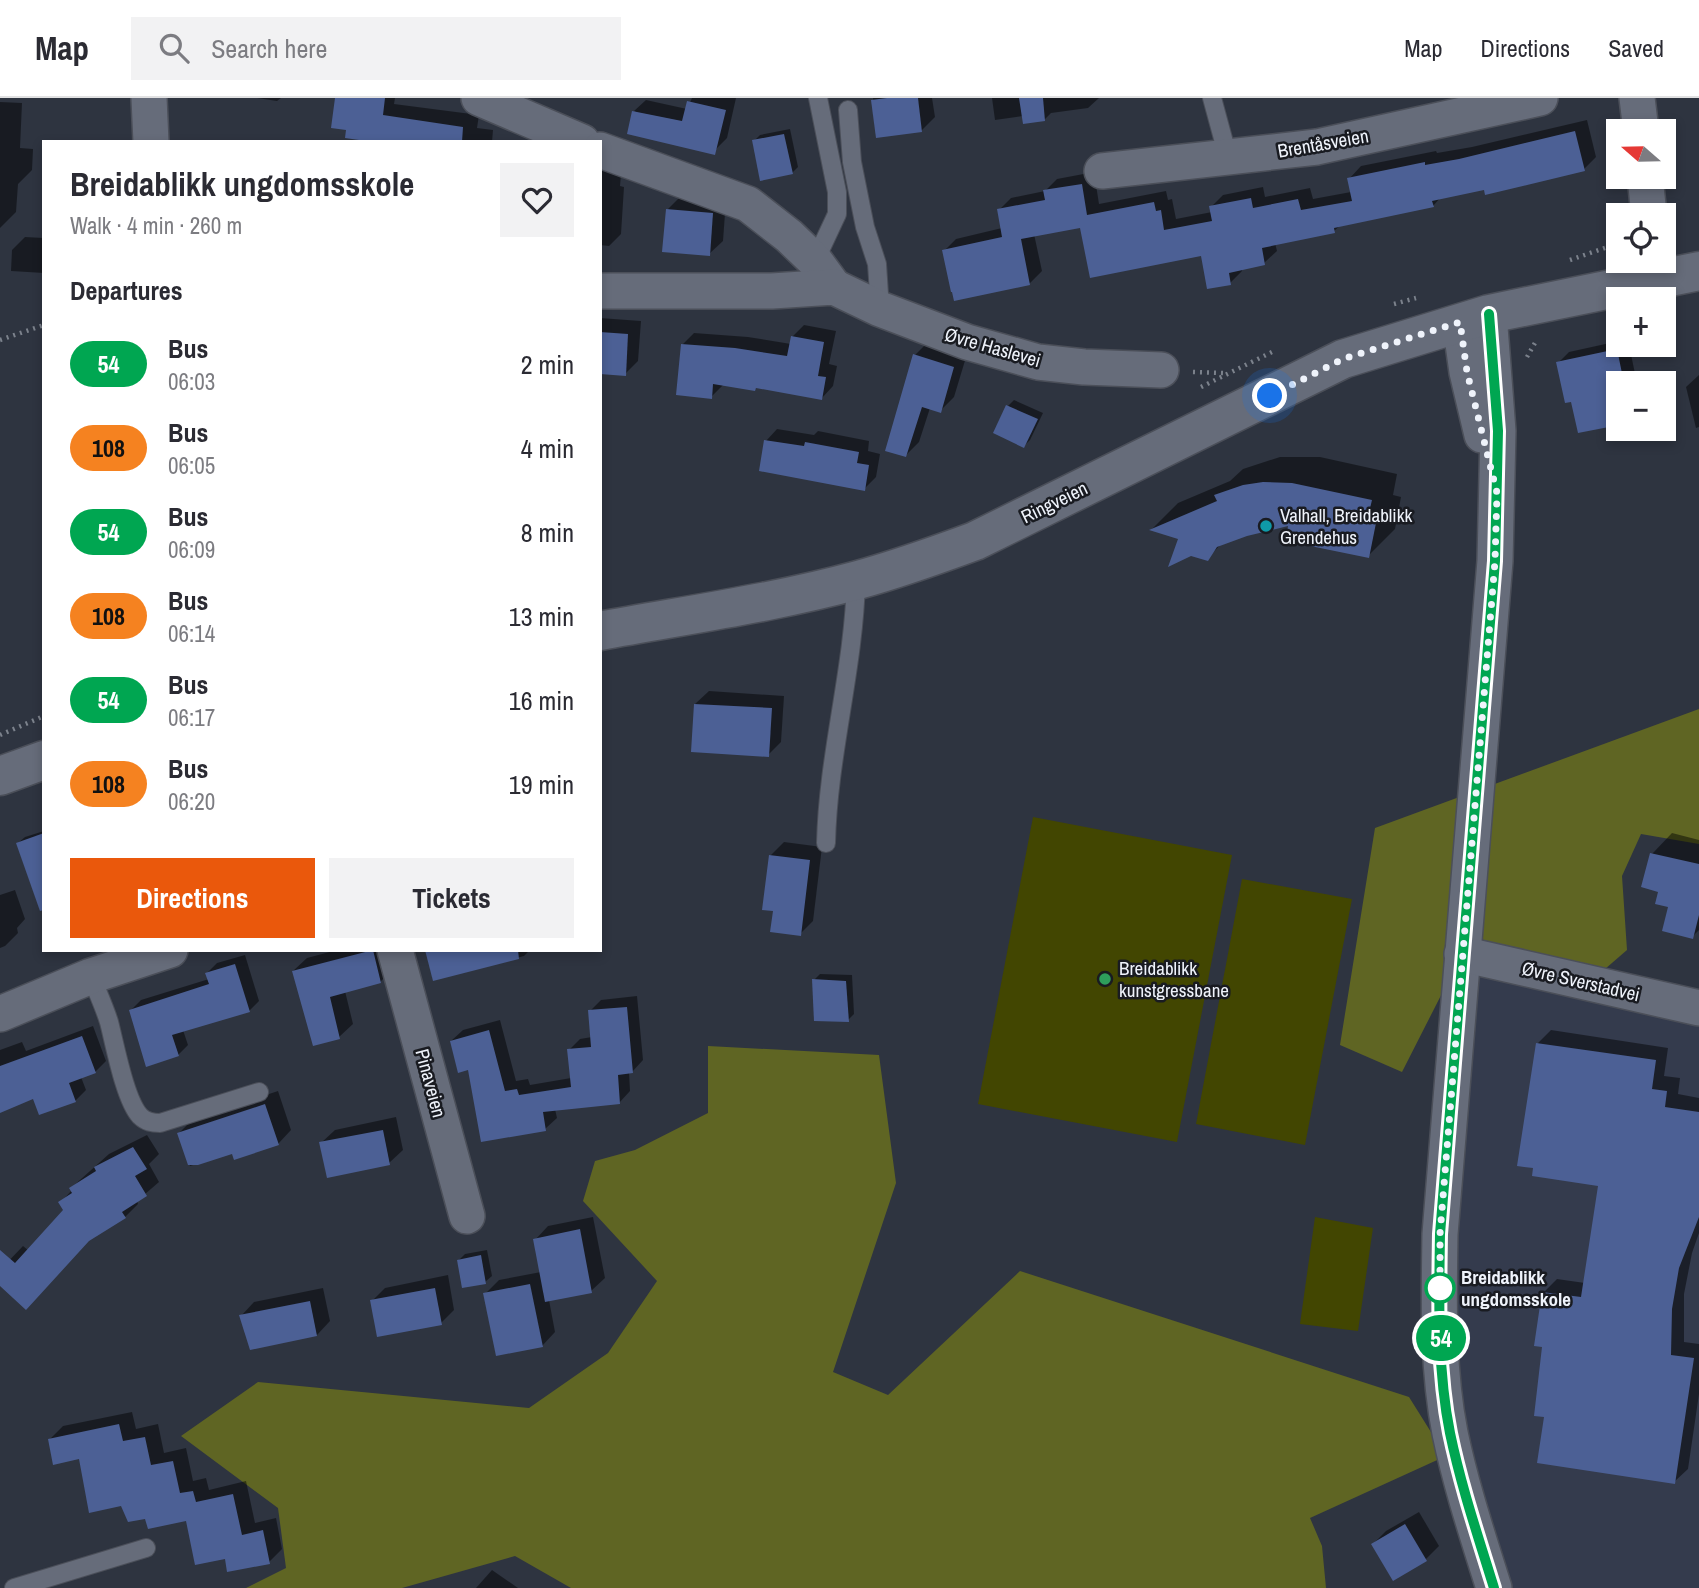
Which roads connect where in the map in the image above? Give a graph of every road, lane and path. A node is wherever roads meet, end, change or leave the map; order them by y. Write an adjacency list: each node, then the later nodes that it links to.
1 (149, 98): 9 (street)
2 (479, 98): 10 (street)
3 (818, 98): 17 (lane)
4 (1212, 98): 12 (lane)
5 (1540, 98): 12 (street, Brentåsveien)
6 (1637, 98): 8 (street)
7 (848, 110): 19 (lane)
8 (1640, 119)
9 (151, 140)
10 (577, 140)
11 (602, 151): 17 (street, Øvre Haslevei)
12 (1228, 157): 13 (street, Brentåsveien)
13 (1102, 171)
14 (1676, 270): 15 (main road, Ringveien)
15 (1699, 271)
16 (1644, 273): 20 (main road, Ringveien)
17 (824, 274): 18 (street); 19 (street, Øvre Haslevei)
18 (602, 291)
19 (880, 309): 23 (street, Øvre Haslevei)
20 (1474, 318): 26 (main road, Ringveien); 35 (street)
21 (42, 326): 22 (path)
22 (0, 340)
23 (1161, 370)
24 (1226, 374): 25 (path)
25 (1191, 393)
26 (856, 580): 27 (main road, Ringveien); 32 (lane)
27 (602, 631)
28 (42, 717): 29 (path)
29 (0, 736)
30 (42, 761): 31 (main road)
31 (0, 776)
32 (826, 842)
33 (164, 952): 36 (street)
34 (396, 952): 40 (street, Pinaveien)
35 (1462, 954): 37 (street, Øvre Sverstadvei); 43 (street)
36 (91, 975): 38 (street); 39 (lane)
37 (1699, 1008)
38 (0, 1014)
39 (259, 1092)
40 (467, 1216)
41 (146, 1548): 42 (lane)
42 (14, 1588)
43 (1494, 1588)

